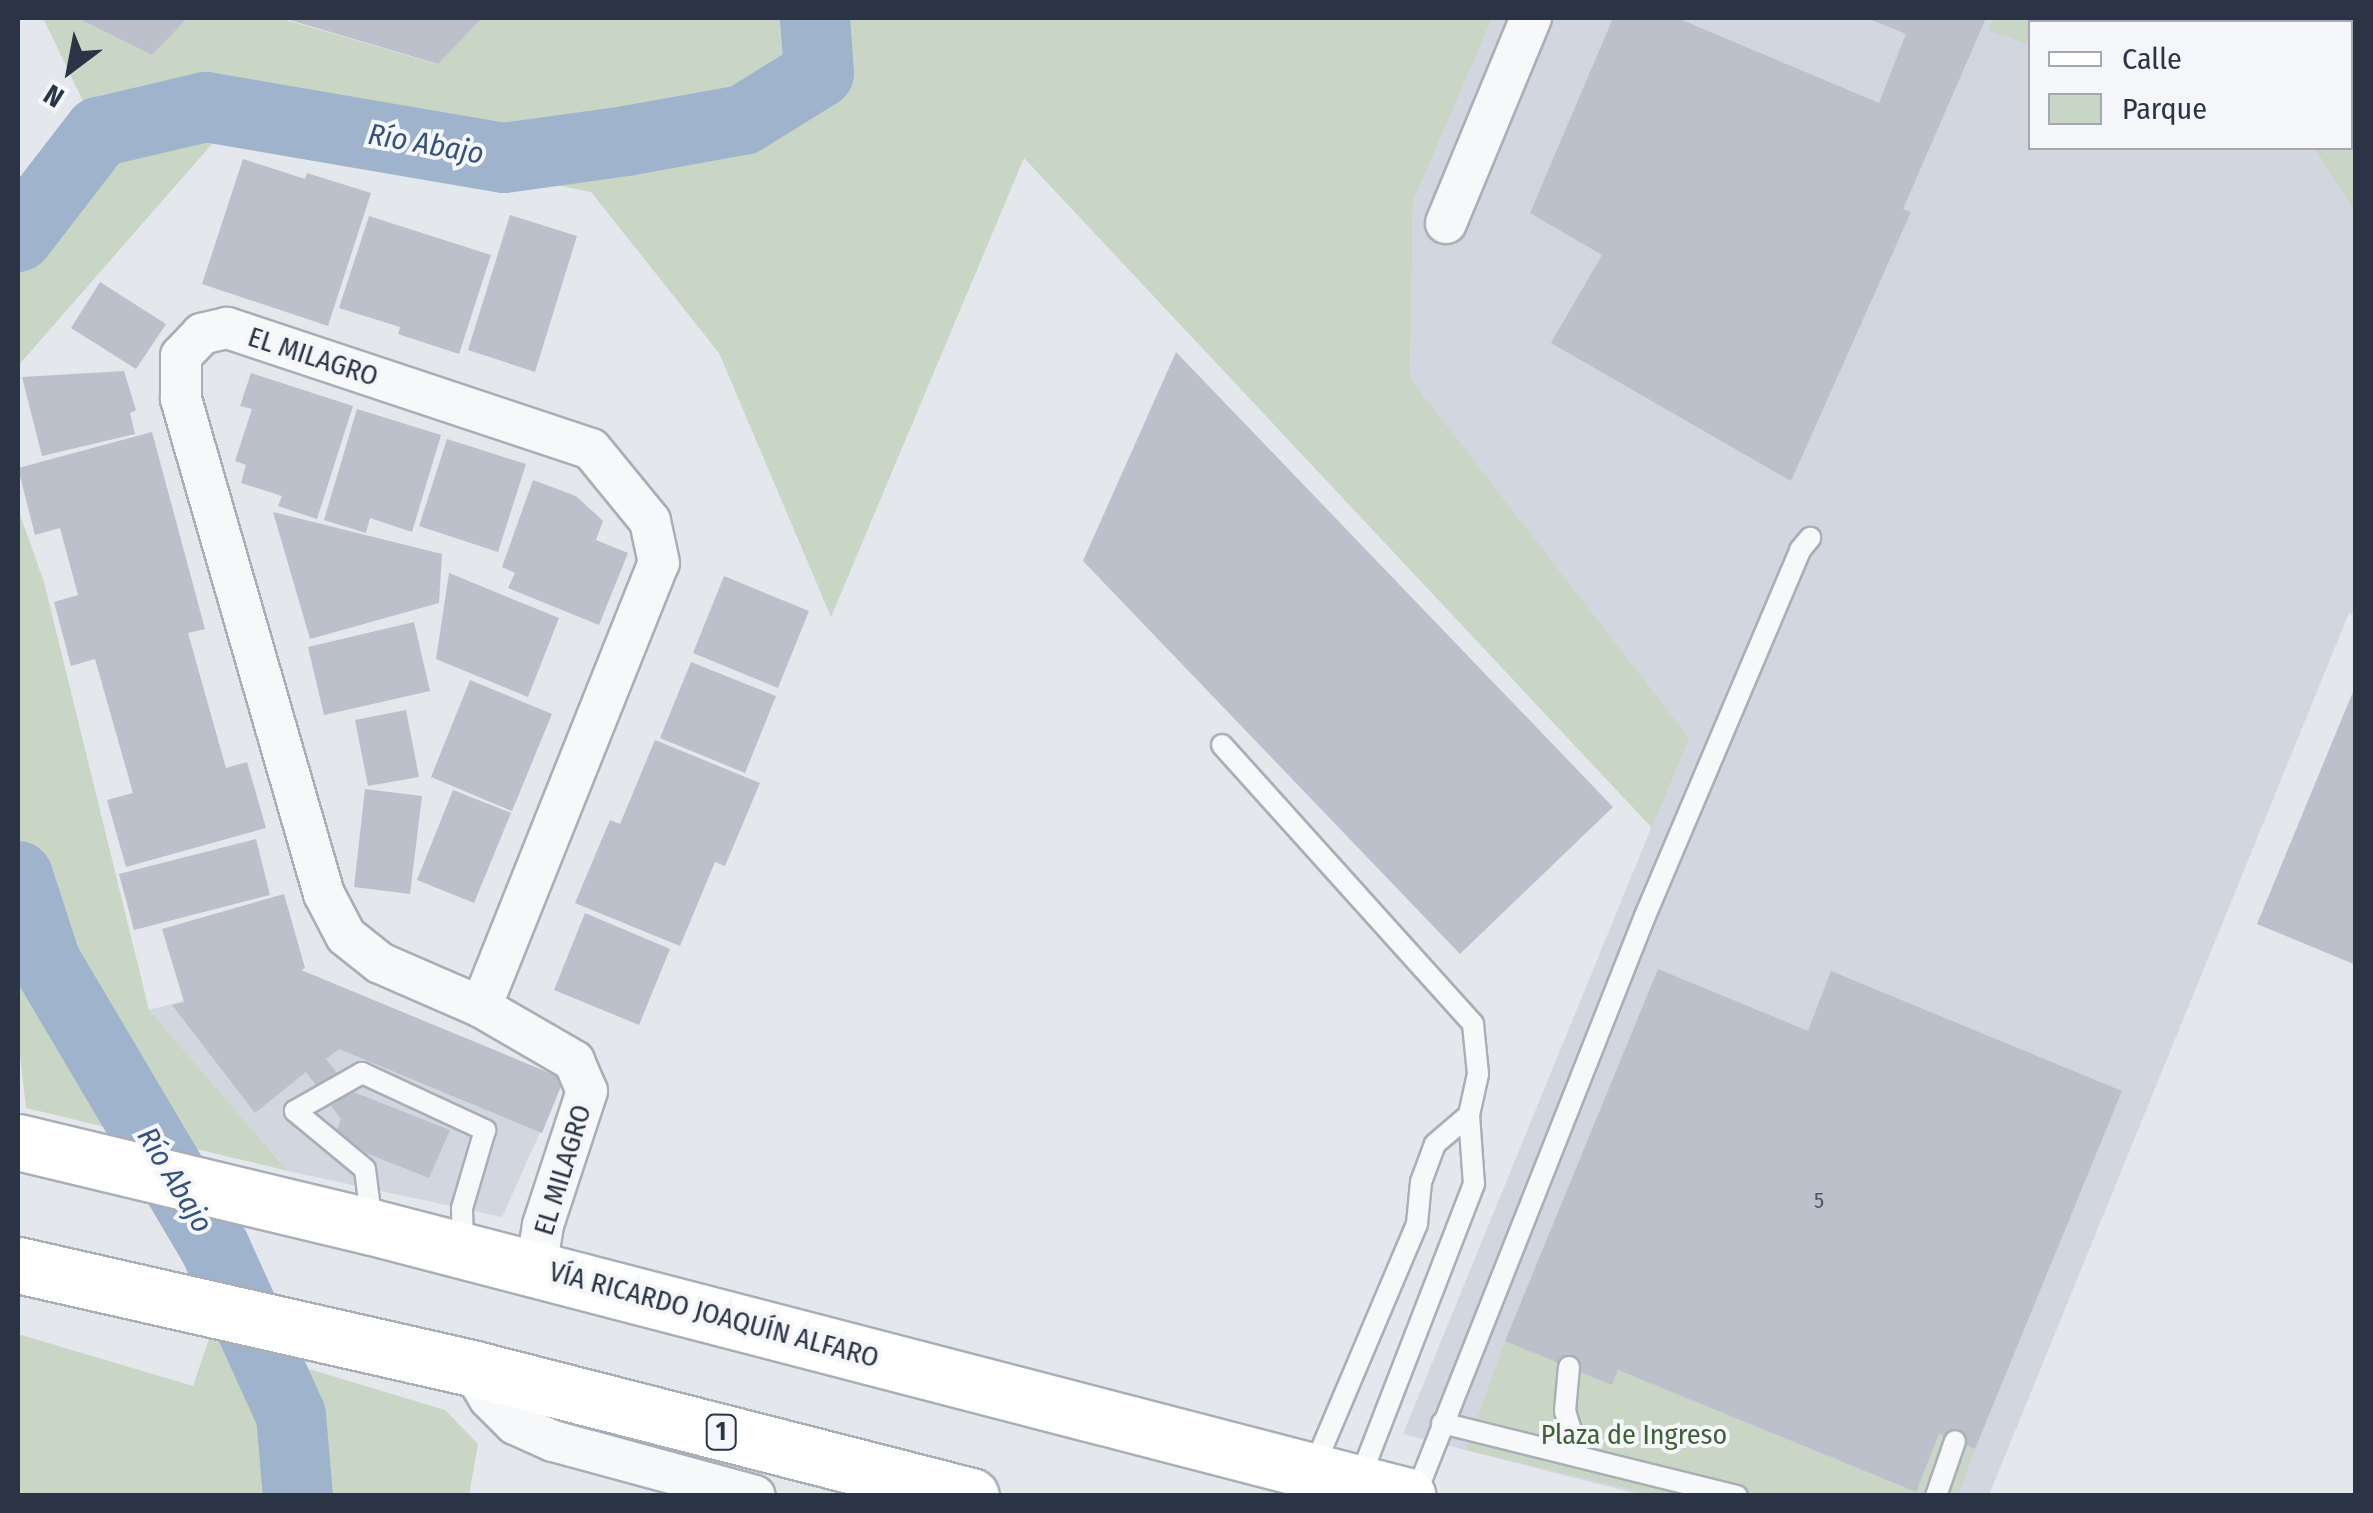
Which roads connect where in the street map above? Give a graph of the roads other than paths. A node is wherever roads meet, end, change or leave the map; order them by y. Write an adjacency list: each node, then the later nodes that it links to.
1 (1531, 18): 2 (street)
2 (1446, 224)
3 (1810, 538): 14 (lane)
4 (1222, 745): 6 (lane)
5 (481, 1007): 5 (street, EL MILAGRO); 11 (street, EL MILAGRO)
6 (1468, 1116): 17 (lane); 17 (lane)
7 (18, 1142): 8 (main road, VÍA RICARDO JOAQUÍN ALFARO)
8 (372, 1227): 9 (main road, VÍA RICARDO JOAQUÍN ALFARO); 9 (lane)
9 (462, 1250): 11 (main road, VÍA RICARDO JOAQUÍN ALFARO)
10 (26, 1266): 13 (main road, 1)
11 (536, 1269): 17 (main road, VÍA RICARDO JOAQUÍN ALFARO)
12 (1569, 1367): 16 (lane)
13 (471, 1368): 18 (street); 19 (main road, 1)
14 (1442, 1423): 16 (lane); 17 (lane)
15 (1955, 1441): 21 (lane)
16 (1579, 1456): 20 (lane)
17 (1373, 1486)
18 (755, 1496)
19 (970, 1496)
20 (1736, 1496)
21 (1936, 1496)

